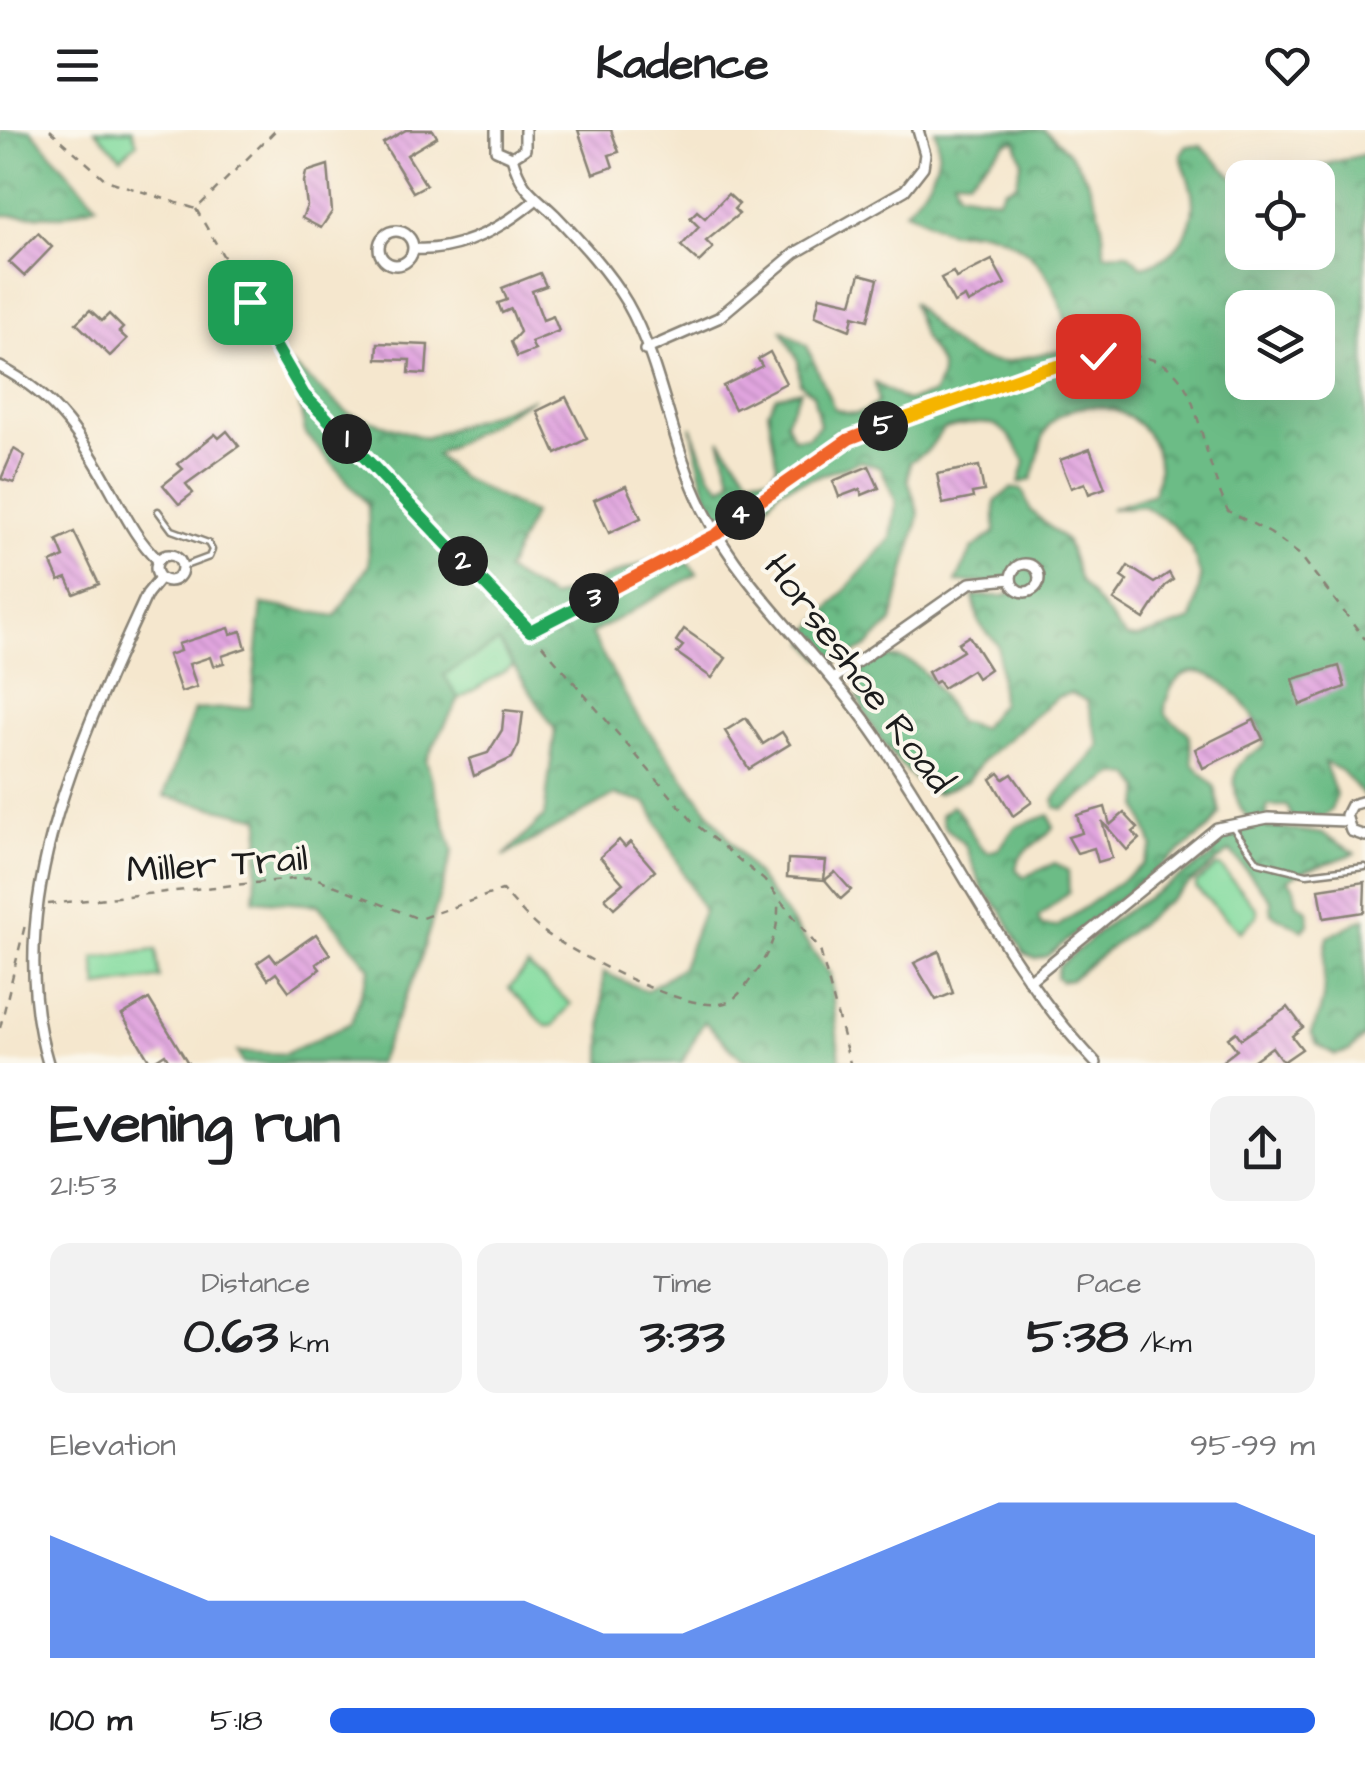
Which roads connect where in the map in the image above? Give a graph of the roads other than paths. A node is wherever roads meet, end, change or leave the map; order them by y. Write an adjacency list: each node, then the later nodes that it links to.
1 (496, 130): 4 (street, Horseshoe Road)
2 (525, 130): 4 (street)
3 (918, 130): 7 (street)
4 (512, 157): 5 (street, Horseshoe Road)
5 (534, 202): 6 (street); 7 (street, Horseshoe Road)
6 (414, 248)
7 (645, 350): 14 (street, Horseshoe Road)
8 (0, 367): 10 (street)
9 (158, 511): 11 (lane)
10 (158, 560): 11 (street); 12 (street)
11 (182, 567): 12 (street)
12 (160, 578): 21 (street)
13 (1011, 578): 14 (street)
14 (833, 679): 20 (street, Horseshoe Road)
15 (1365, 801): 16 (street)
16 (1346, 822): 17 (street); 18 (street)
17 (1230, 825): 19 (lane); 20 (street)
18 (1365, 836)
19 (1365, 866)
20 (1029, 981): 22 (street, Horseshoe Road)
21 (48, 1063)
22 (1096, 1063)

